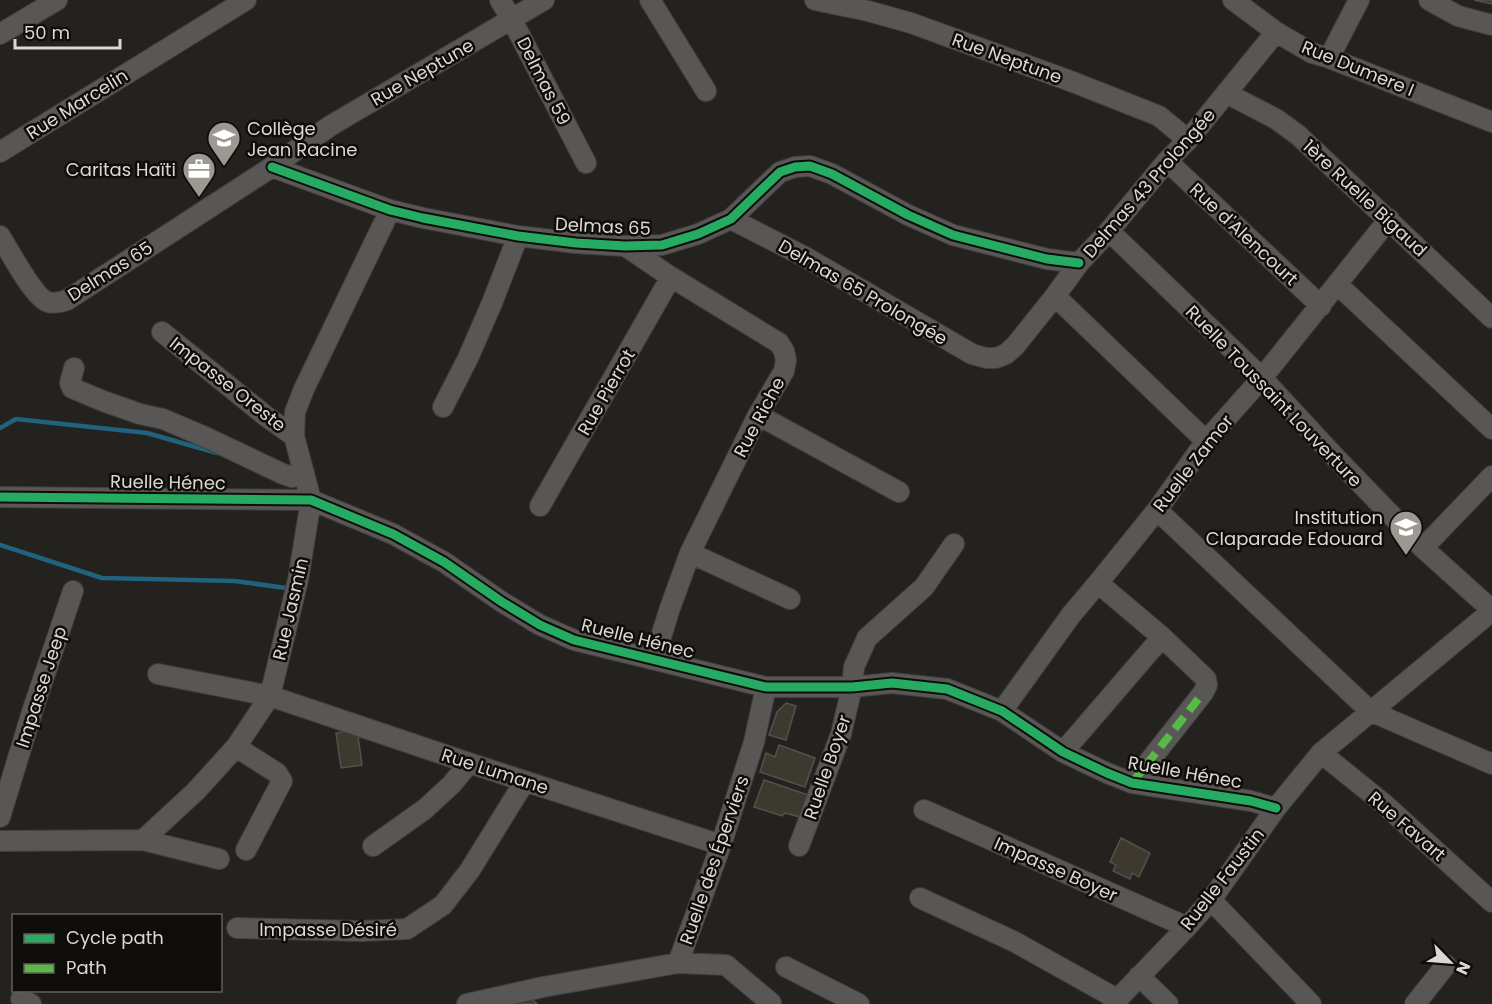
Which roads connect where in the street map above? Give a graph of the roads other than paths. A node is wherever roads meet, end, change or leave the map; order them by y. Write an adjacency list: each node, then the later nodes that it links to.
1 (57, 0): 13 (street)
2 (246, 0): 19 (street, Rue Marcelin)
3 (500, 0): 10 (street, Delmas 59)
4 (544, 0): 10 (street, Rue Neptune)
5 (650, 0): 15 (street)
6 (815, 0): 18 (street, Rue Neptune)
7 (1233, 0): 12 (street, Rue Dumere I)
8 (1359, 0): 14 (street)
9 (1429, 0): 11 (street)
10 (512, 20): 21 (street, Delmas 59); 22 (street, Rue Neptune)
11 (1492, 26)
12 (1276, 32): 14 (street, Rue Dumere I); 16 (street, Delmas 43 Prolongée)
13 (0, 34)
14 (1329, 58): 17 (street, Rue Dumere I)
15 (706, 91)
16 (1226, 93): 18 (street, Delmas 43 Prolongée); 25 (street, 1ère Ruelle Bigaud)
17 (1492, 122)
18 (1188, 140): 20 (street, Delmas 43 Prolongée)
19 (0, 152)
20 (1167, 161): 26 (street, Delmas 43 Prolongée); 34 (street, Rue d'Alencourt)
21 (586, 163)
22 (272, 166): 23 (street, Delmas 65); 27 (street, Delmas 65)
23 (390, 210): 28 (street, Delmas 65); 43 (street, Rue Jasmin)
24 (731, 219): 29 (street, Delmas 65); 30 (street, Delmas 65); 37 (street, Delmas 65 Prolongée)
25 (1389, 219): 32 (street, Ruelle Zamor); 35 (street, 1ère Ruelle Bigaud)
26 (1109, 231): 30 (street, Delmas 43 Prolongée); 39 (street, Ruelle Toussaint Louverture)
27 (0, 236)
28 (518, 236): 29 (street, Delmas 65); 40 (street)
29 (625, 246): 31 (street, Rue Riche)
30 (1079, 263): 33 (street, Delmas 43 Prolongée)
31 (671, 278): 41 (street, Rue Riche); 50 (street, Rue Pierrot)
32 (1338, 285): 34 (street, Ruelle Zamor); 42 (street)
33 (1055, 296): 37 (street, Delmas 43 Prolongée); 44 (street)
34 (1321, 306): 39 (street, Ruelle Zamor)
35 (1492, 318)
36 (162, 332): 43 (street, Impasse Oreste)
37 (996, 358)
38 (74, 368): 45 (street)
39 (1262, 378): 44 (street, Ruelle Zamor); 53 (street, Ruelle Toussaint Louverture)
40 (443, 407)
41 (758, 416): 47 (street); 54 (street, Rue Riche)
42 (1492, 429)
43 (294, 436): 45 (street, Rue Jasmin)
44 (1206, 441): 51 (street, Ruelle Zamor)
45 (304, 473): 49 (street, Rue Jasmin)
46 (1492, 476): 53 (street)
47 (899, 492)
48 (0, 497): 49 (street, Ruelle Hénec)
49 (311, 500): 60 (street, Ruelle Hénec); 64 (street, Rue Jasmin)
50 (540, 506)
51 (1156, 510): 55 (street, Ruelle Zamor); 66 (street)
52 (954, 544): 63 (street, Ruelle Boyer)
53 (1423, 548): 58 (street, Ruelle Toussaint Louverture)
54 (690, 553): 57 (street); 60 (street, Rue Riche)
55 (1098, 584): 59 (street); 65 (street, Ruelle Zamor)
56 (73, 591): 76 (street, Impasse Jeep)
57 (790, 599)
58 (1492, 611): 66 (street, Ruelle Faustin)
59 (1162, 637): 68 (street); 73 (street)
60 (654, 659): 62 (street, Ruelle Hénec)
61 (158, 674): 64 (street, Rue Lumane)
62 (766, 687): 63 (street, Ruelle Hénec); 79 (street, Ruelle des Éperviers)
63 (852, 687): 65 (street, Ruelle Hénec); 81 (street, Ruelle Boyer)
64 (270, 696): 67 (street, Rue Jasmin); 70 (street, Rue Lumane)
65 (1002, 711): 68 (street, Ruelle Hénec)
66 (1370, 711): 69 (street, Ruelle Faustin); 71 (street)
67 (237, 747): 77 (street, Rue Jasmin); 82 (street)
68 (1063, 752): 73 (street, Ruelle Hénec)
69 (1321, 753): 74 (street, Ruelle Faustin); 86 (street, Rue Favart)
70 (469, 763): 72 (street, Rue Lumane); 80 (street)
71 (1492, 764)
72 (525, 781): 79 (street, Rue Lumane); 88 (street, Impasse Désiré)
73 (1132, 783): 74 (street, Ruelle Hénec)
74 (1276, 808): 85 (street, Ruelle Faustin)
75 (924, 810): 87 (street, Impasse Boyer)
76 (0, 817)
77 (143, 840): 78 (street); 83 (street)
78 (0, 841)
79 (721, 845): 89 (street, Ruelle des Éperviers)
80 (373, 846)
81 (799, 846)
82 (246, 850)
83 (219, 859)
84 (920, 898): 93 (street)
85 (1211, 900): 87 (street, Ruelle Faustin); 98 (street)
86 (1492, 902)
87 (1187, 927): 92 (street, Ruelle Faustin)
88 (237, 928)
89 (678, 963): 94 (street); 95 (street, Ruelle des Éperviers)
90 (1446, 965): 99 (street)
91 (786, 967): 96 (street)
92 (1139, 976): 93 (street, Ruelle Faustin); 97 (street)
93 (1115, 1001)
94 (771, 1003)
95 (467, 1004)
96 (859, 1004)
97 (1168, 1004)
98 (1311, 1004)
99 (1415, 1004)

